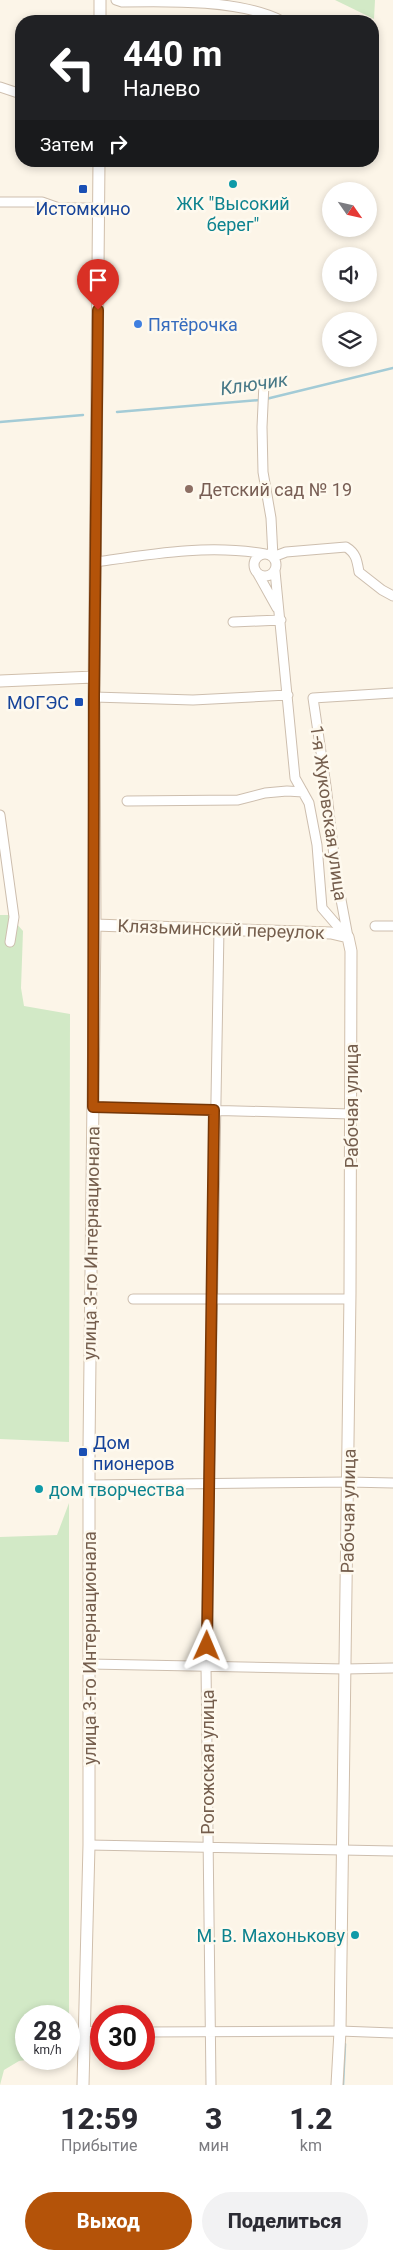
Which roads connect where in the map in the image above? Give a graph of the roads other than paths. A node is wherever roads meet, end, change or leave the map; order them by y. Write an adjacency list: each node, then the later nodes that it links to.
1 (100, 0): 3 (main road)
2 (116, 0): 4 (street)
3 (100, 15)
4 (274, 15)
5 (0, 87): 6 (street)
6 (15, 92)
7 (99, 167): 9 (main road, улица 3-го Интернационала)
8 (0, 202): 9 (street)
9 (98, 208): 13 (main road, улица 3-го Интернационала)
10 (264, 383): 12 (street)
11 (244, 551): 12 (street); 13 (street); 14 (street)
12 (269, 555): 14 (street); 15 (street); 17 (street)
13 (96, 562): 20 (main road, улица 3-го Интернационала)
14 (254, 563): 16 (street)
15 (275, 571): 16 (street); 18 (street, 1-я Жуковская улица)
16 (258, 574): 18 (street)
17 (393, 596)
18 (280, 616): 19 (street); 23 (street, 1-я Жуковская улица)
19 (233, 622)
20 (94, 678): 21 (main road); 24 (main road, улица 3-го Интернационала)
21 (0, 681)
22 (393, 693): 32 (street, 1-я Жуковская улица)
23 (288, 695): 24 (street); 25 (street, 1-я Жуковская улица)
24 (94, 697): 28 (main road, улица 3-го Интернационала)
25 (303, 792): 26 (street); 32 (street, 1-я Жуковская улица)
26 (127, 801)
27 (0, 815): 33 (street)
28 (95, 925): 31 (main road, Клязьминский переулок); 34 (main road, улица 3-го Интернационала)
29 (375, 926): 30 (street)
30 (393, 926)
31 (219, 929): 32 (main road, Клязьминский переулок); 35 (street, Рогожская улица)
32 (348, 937): 36 (main road, Рабочая улица)
33 (10, 942)
34 (93, 1107): 35 (street); 43 (main road, улица 3-го Интернационала)
35 (214, 1110): 36 (street); 38 (street, Рогожская улица)
36 (351, 1114): 39 (main road, Рабочая улица)
37 (133, 1299): 38 (street)
38 (212, 1299): 39 (street); 41 (street, Рогожская улица)
39 (350, 1299): 40 (main road, Рабочая улица)
40 (348, 1482): 41 (street); 42 (street); 47 (main road, Рабочая улица)
41 (210, 1483): 43 (street); 45 (street, Рогожская улица)
42 (393, 1483)
43 (89, 1485): 44 (main road, улица 3-го Интернационала)
44 (90, 1664): 45 (street); 48 (main road, улица 3-го Интернационала)
45 (206, 1666): 47 (street); 49 (street, Рогожская улица)
46 (393, 1668): 47 (street)
47 (345, 1669): 50 (main road, Рабочая улица)
48 (88, 1845): 49 (street); 53 (main road, улица 3-го Интернационала)
49 (207, 1848): 50 (street); 56 (street, Рогожская улица)
50 (342, 1851): 51 (street); 52 (main road, Рабочая улица)
51 (393, 1851)
52 (340, 2031): 56 (street); 57 (street); 60 (main road, Рабочая улица)
53 (85, 2032): 54 (street); 58 (main road, улица 3-го Интернационала)
54 (90, 2032)
55 (155, 2032): 56 (street)
56 (211, 2032): 59 (street, Рогожская улица)
57 (393, 2033)
58 (84, 2085)
59 (211, 2085)
60 (337, 2085)

